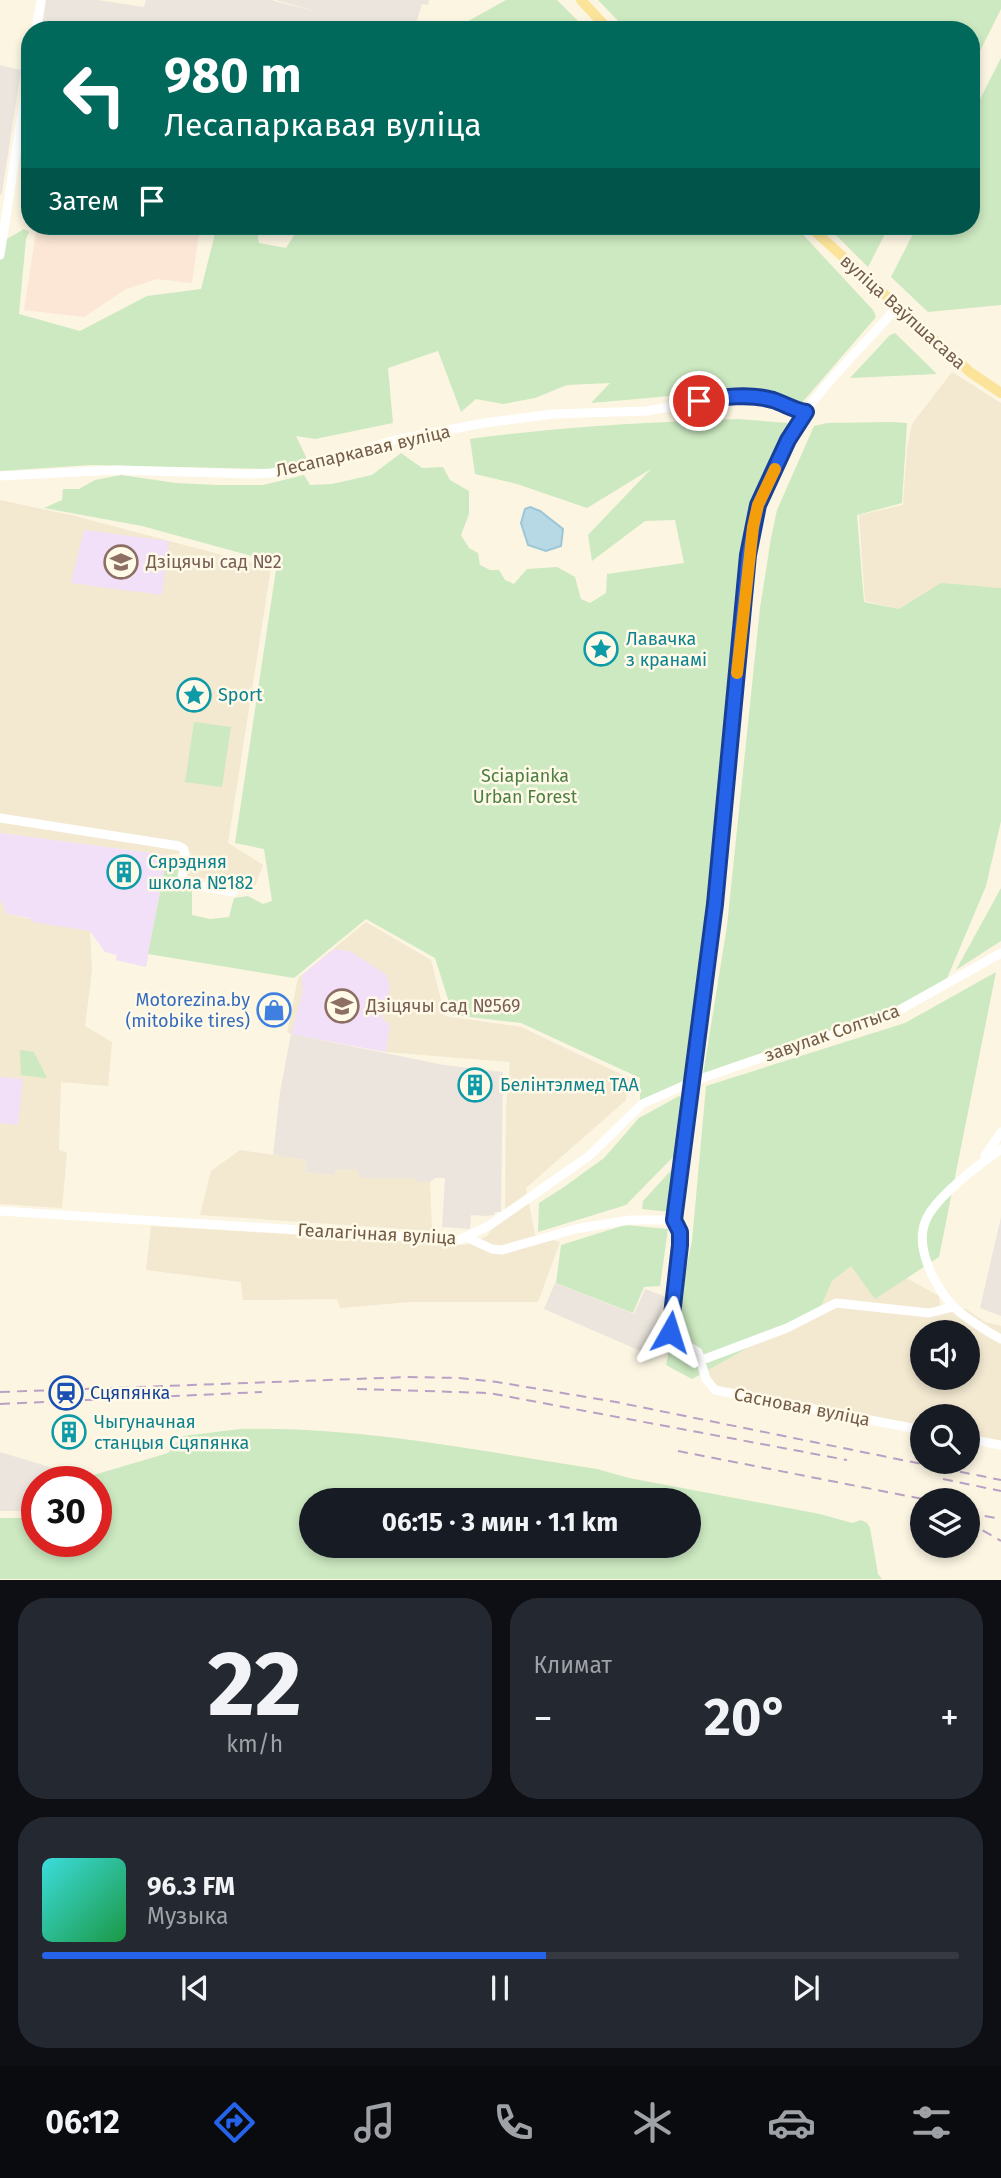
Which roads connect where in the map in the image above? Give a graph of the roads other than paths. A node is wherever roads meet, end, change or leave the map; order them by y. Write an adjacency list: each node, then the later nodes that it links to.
1 (41, 0): 3 (street)
2 (581, 0): 4 (main road)
3 (38, 21)
4 (601, 21)
5 (21, 119): 7 (street)
6 (819, 235): 8 (main road, вуліца Ваўпшасава)
7 (0, 255)
8 (897, 307): 9 (main road, вуліца Ваўпшасава); 10 (street)
9 (1001, 393)
10 (806, 412): 11 (street, Лесапаркавая вуліца); 15 (street)
11 (0, 476)
12 (0, 818): 13 (street)
13 (233, 891)
14 (1001, 953): 15 (street, завулак Солтыса)
15 (694, 1081): 20 (street); 21 (street, Геалагічная вуліца)
16 (1001, 1132): 18 (street)
17 (1001, 1149): 18 (street)
18 (981, 1164): 22 (street)
19 (3, 1213): 21 (street, Геалагічная вуліца)
20 (674, 1220): 21 (street); 24 (street, Сасновая вуліца)
21 (468, 1238)
22 (953, 1307): 23 (street); 24 (street)
23 (1001, 1339)
24 (702, 1360): 25 (street, Сасновая вуліца)
25 (910, 1428)
26 (980, 1441): 27 (street)
27 (1001, 1445)

